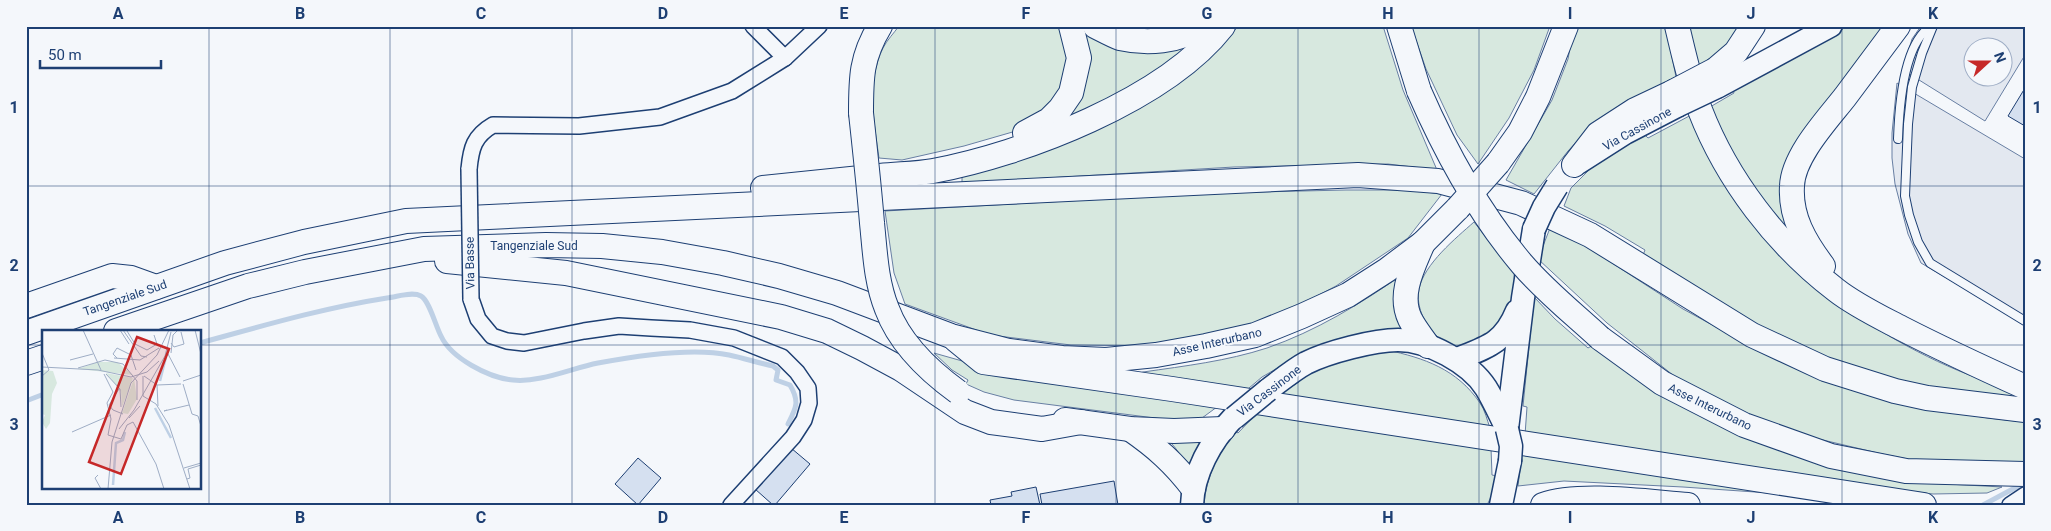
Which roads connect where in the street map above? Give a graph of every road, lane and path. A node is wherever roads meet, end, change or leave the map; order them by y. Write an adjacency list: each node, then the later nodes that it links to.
1 (753, 26): 15 (street)
2 (819, 26): 15 (street, Via Basse)
3 (880, 26): 38 (highway, bridge)
4 (1071, 26): 19 (highway)
5 (1095, 26): 6 (highway)
6 (1202, 26)
7 (1223, 26): 19 (highway)
8 (1399, 26): 42 (highway, Asse Interurbano, bridge)
9 (1566, 26): 21 (highway, Asse Interurbano, bridge)
10 (1677, 26): 27 (highway)
11 (1753, 26): 16 (highway)
12 (1831, 26): 16 (main road)
13 (1898, 26): 27 (highway)
14 (1932, 26): 17 (lane); 28 (lane)
15 (785, 58): 44 (street, Via Basse, bridge)
16 (1716, 78): 18 (highway, bridge)
17 (1898, 139)
18 (1574, 165): 25 (main road, Via Cassinone, bridge)
19 (887, 176): 20 (highway)
20 (548, 213): 23 (highway, Tangenziale Sud); 37 (highway)
21 (1423, 243): 31 (highway, Asse Interurbano); 32 (highway)
22 (424, 249): 29 (highway, Tangenziale Sud); 31 (highway, Tangenziale Sud); 38 (highway)
23 (156, 287): 24 (lane); 26 (highway); 30 (highway, Tangenziale Sud)
24 (113, 293)
25 (1523, 298): 34 (main road, Via Cassinone); 41 (main road, Via Cassinone)
26 (26, 306)
27 (1882, 318): 36 (highway)
28 (2025, 320)
29 (119, 330)
30 (26, 333)
31 (951, 336): 48 (highway)
32 (1428, 346): 34 (main road, Via Cassinone); 39 (main road, Via Cassinone, bridge)
33 (42, 358): 35 (highway)
34 (1457, 359): 41 (main road, Via Cassinone)
35 (26, 363)
36 (2025, 387)
37 (2025, 410)
38 (1081, 422): 40 (highway)
39 (1228, 423): 40 (highway); 43 (main road, Via Cassinone)
40 (1130, 429): 43 (highway)
41 (1507, 429): 45 (main road, Via Cassinone, bridge)
42 (2023, 481): 49 (street)
43 (1193, 497)
44 (731, 505)
45 (1501, 505)
46 (1543, 505): 47 (highway)
47 (1688, 505)
48 (1924, 505)
49 (2010, 505)

